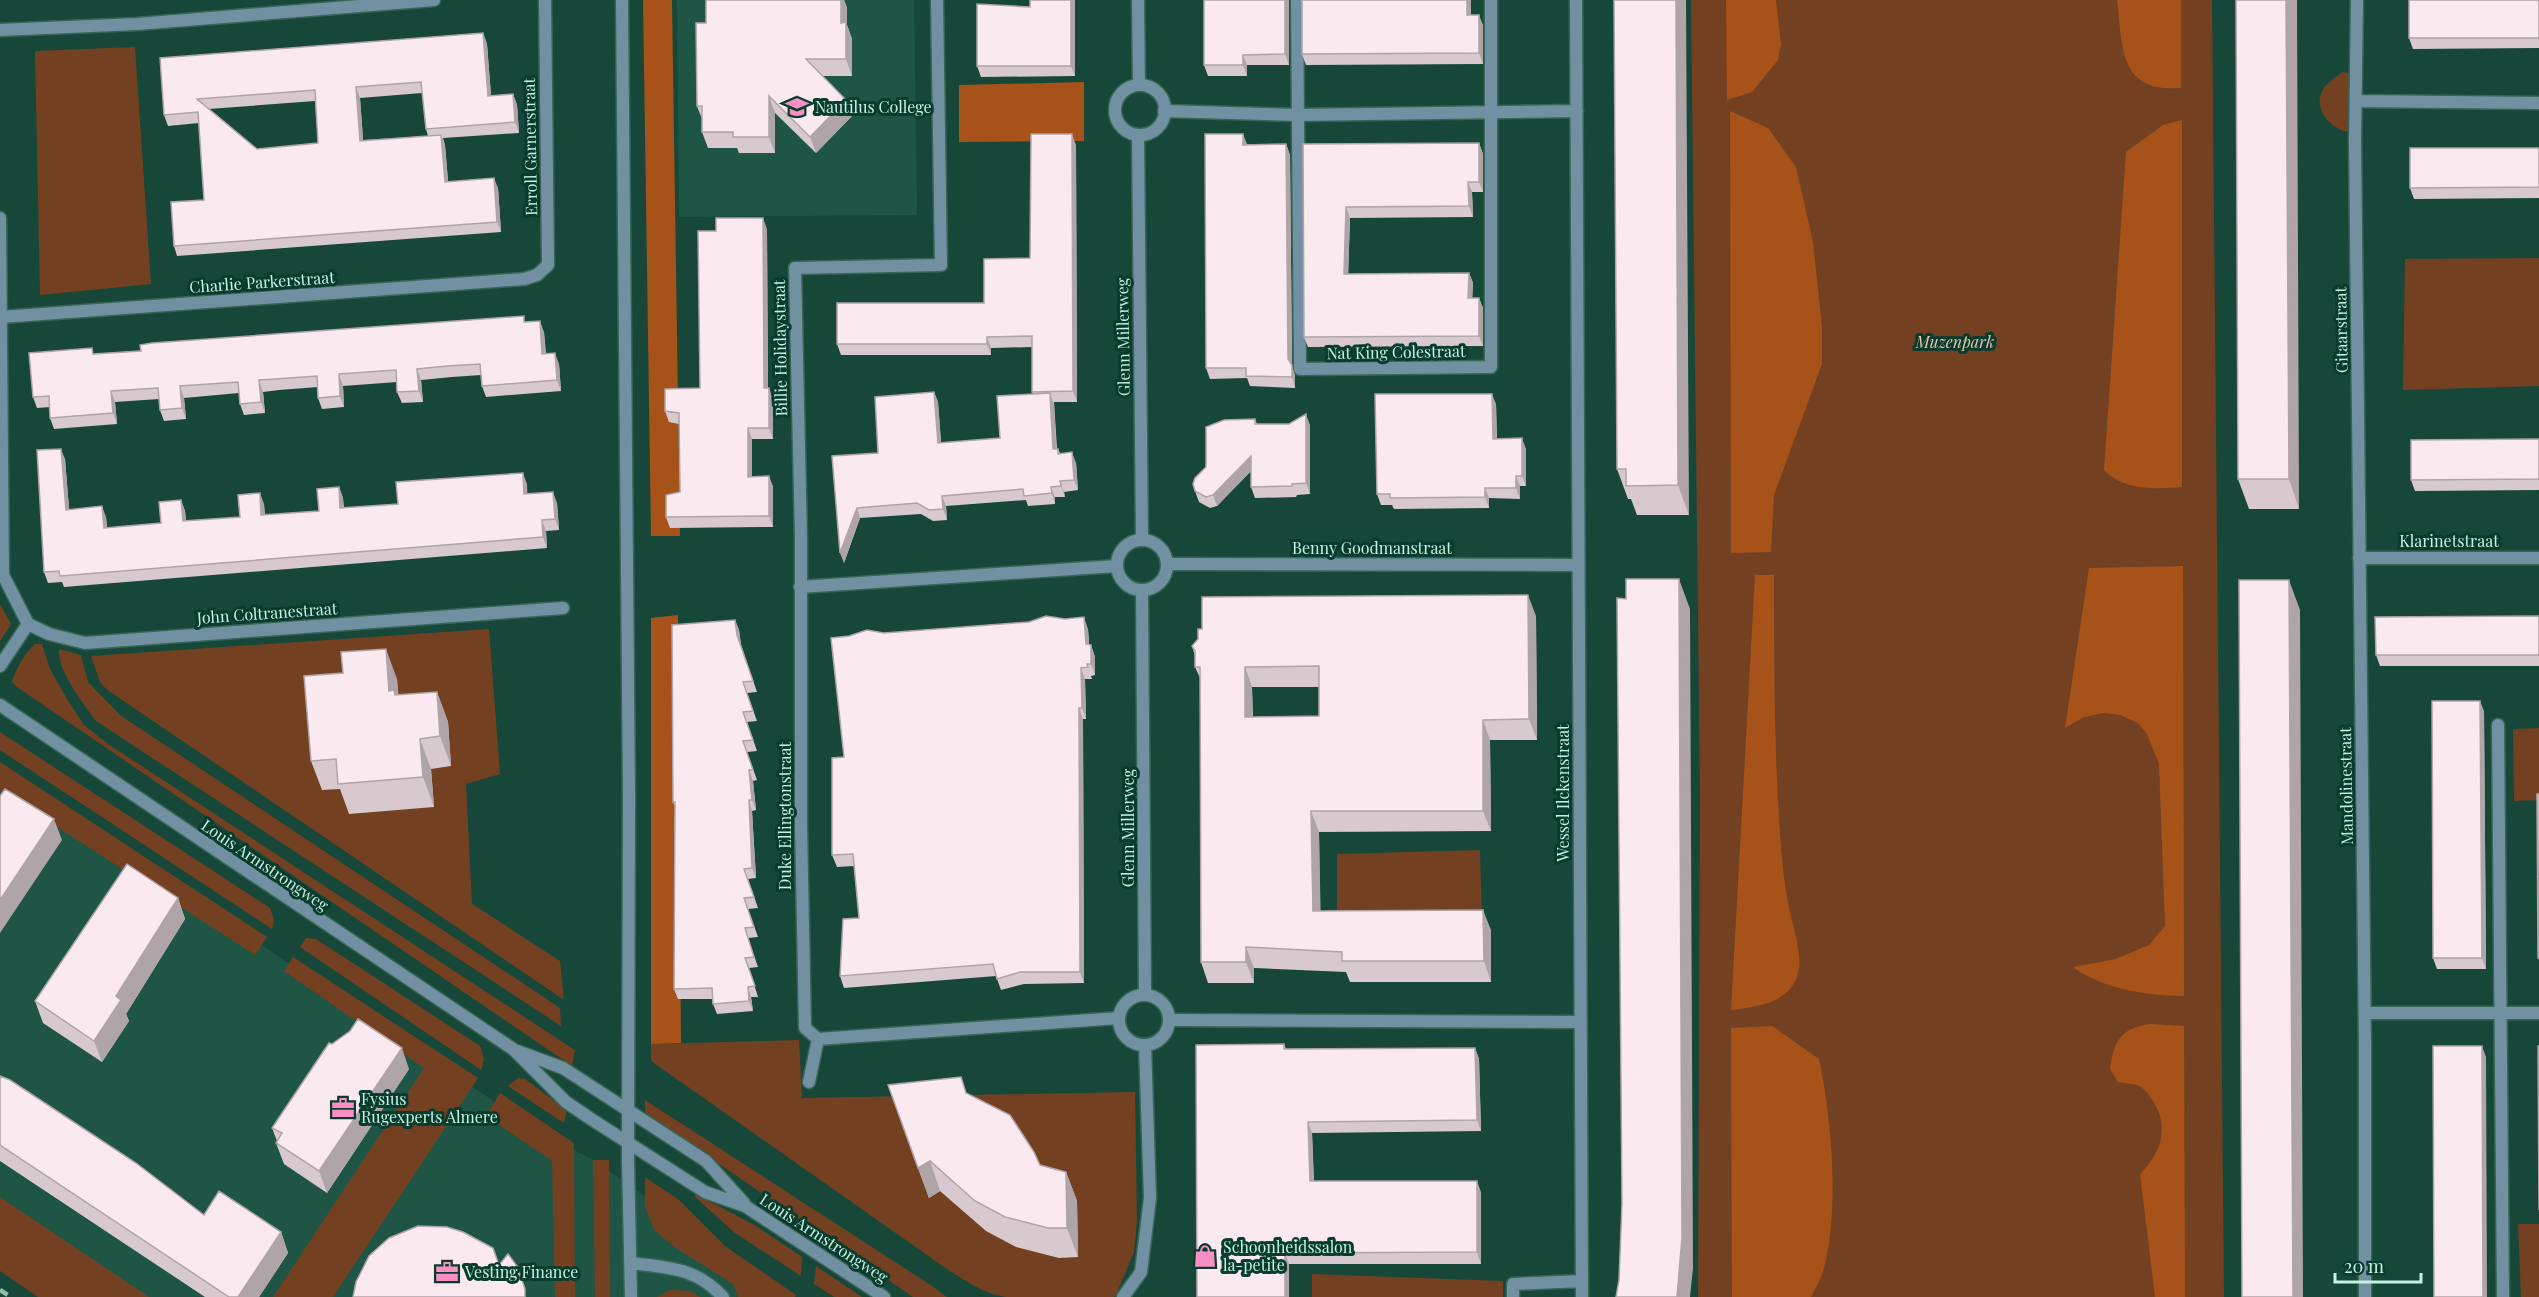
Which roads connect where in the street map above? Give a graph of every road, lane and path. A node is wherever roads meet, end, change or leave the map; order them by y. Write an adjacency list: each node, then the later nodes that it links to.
1 (434, 0): 10 (street)
2 (545, 0): 20 (street, Erroll Garnerstraat)
3 (622, 0): 46 (street)
4 (937, 0): 28 (street, Billie Holidaystraat)
5 (1138, 0): 11 (street)
6 (1298, 0): 17 (street, Nat King Colestraat)
7 (1491, 0): 16 (street, Nat King Colestraat)
8 (1576, 0): 15 (street)
9 (2357, 0): 12 (street, Gitaarstraat)
10 (0, 30)
11 (1139, 85): 14 (street); 18 (street)
12 (2357, 101): 13 (street); 23 (street, Gitaarstraat)
13 (2539, 103)
14 (1164, 111): 17 (street); 18 (street)
15 (1577, 111): 16 (street); 26 (street)
16 (1492, 112): 17 (street); 17 (street, Nat King Colestraat)
17 (1297, 115)
18 (1138, 135): 22 (street, Glenn Millerweg)
19 (0, 218): 21 (street)
20 (524, 279): 21 (street, Charlie Parkerstraat)
21 (1, 318): 31 (street)
22 (1142, 540): 25 (street); 27 (street)
23 (2359, 558): 24 (street, Klarinetstraat); 36 (street, Mandolinestraat)
24 (2539, 558)
25 (1167, 564): 26 (street, Benny Goodmanstraat); 29 (street)
26 (1578, 565): 41 (street, Wessel Ilckenstraat)
27 (1117, 566): 28 (street); 29 (street)
28 (801, 587): 42 (street, Duke Ellingtonstraat)
29 (1142, 590): 35 (street, Glenn Millerweg)
30 (563, 608): 31 (street, John Coltranestraat)
31 (28, 624): 32 (street)
32 (0, 666)
33 (0, 705): 44 (street, Louis Armstrongweg)
34 (2498, 724): 37 (street)
35 (1145, 995): 39 (street); 40 (street)
36 (2365, 1013): 37 (street); 57 (street, Mandolinestraat)
37 (2502, 1013): 38 (street); 58 (street)
38 (2539, 1013)
39 (1119, 1018): 42 (street); 43 (street)
40 (1169, 1020): 41 (street); 43 (street)
41 (1581, 1022): 50 (street, Wessel Ilckenstraat)
42 (818, 1040): 45 (street)
43 (1145, 1045): 54 (street)
44 (513, 1049): 46 (street, Louis Armstrongweg); 47 (street, Louis Armstrongweg)
45 (810, 1082)
46 (629, 1112): 47 (street); 48 (street, Louis Armstrongweg)
47 (630, 1143): 48 (street, Louis Armstrongweg); 49 (street)
48 (746, 1206): 53 (street, Louis Armstrongweg)
49 (631, 1263): 51 (street); 52 (street)
50 (1582, 1281): 55 (street); 56 (street, Wessel Ilckenstraat)
51 (631, 1297)
52 (723, 1297)
53 (884, 1297)
54 (1123, 1297)
55 (1513, 1297)
56 (1582, 1297)
57 (2365, 1297)
58 (2503, 1297)

